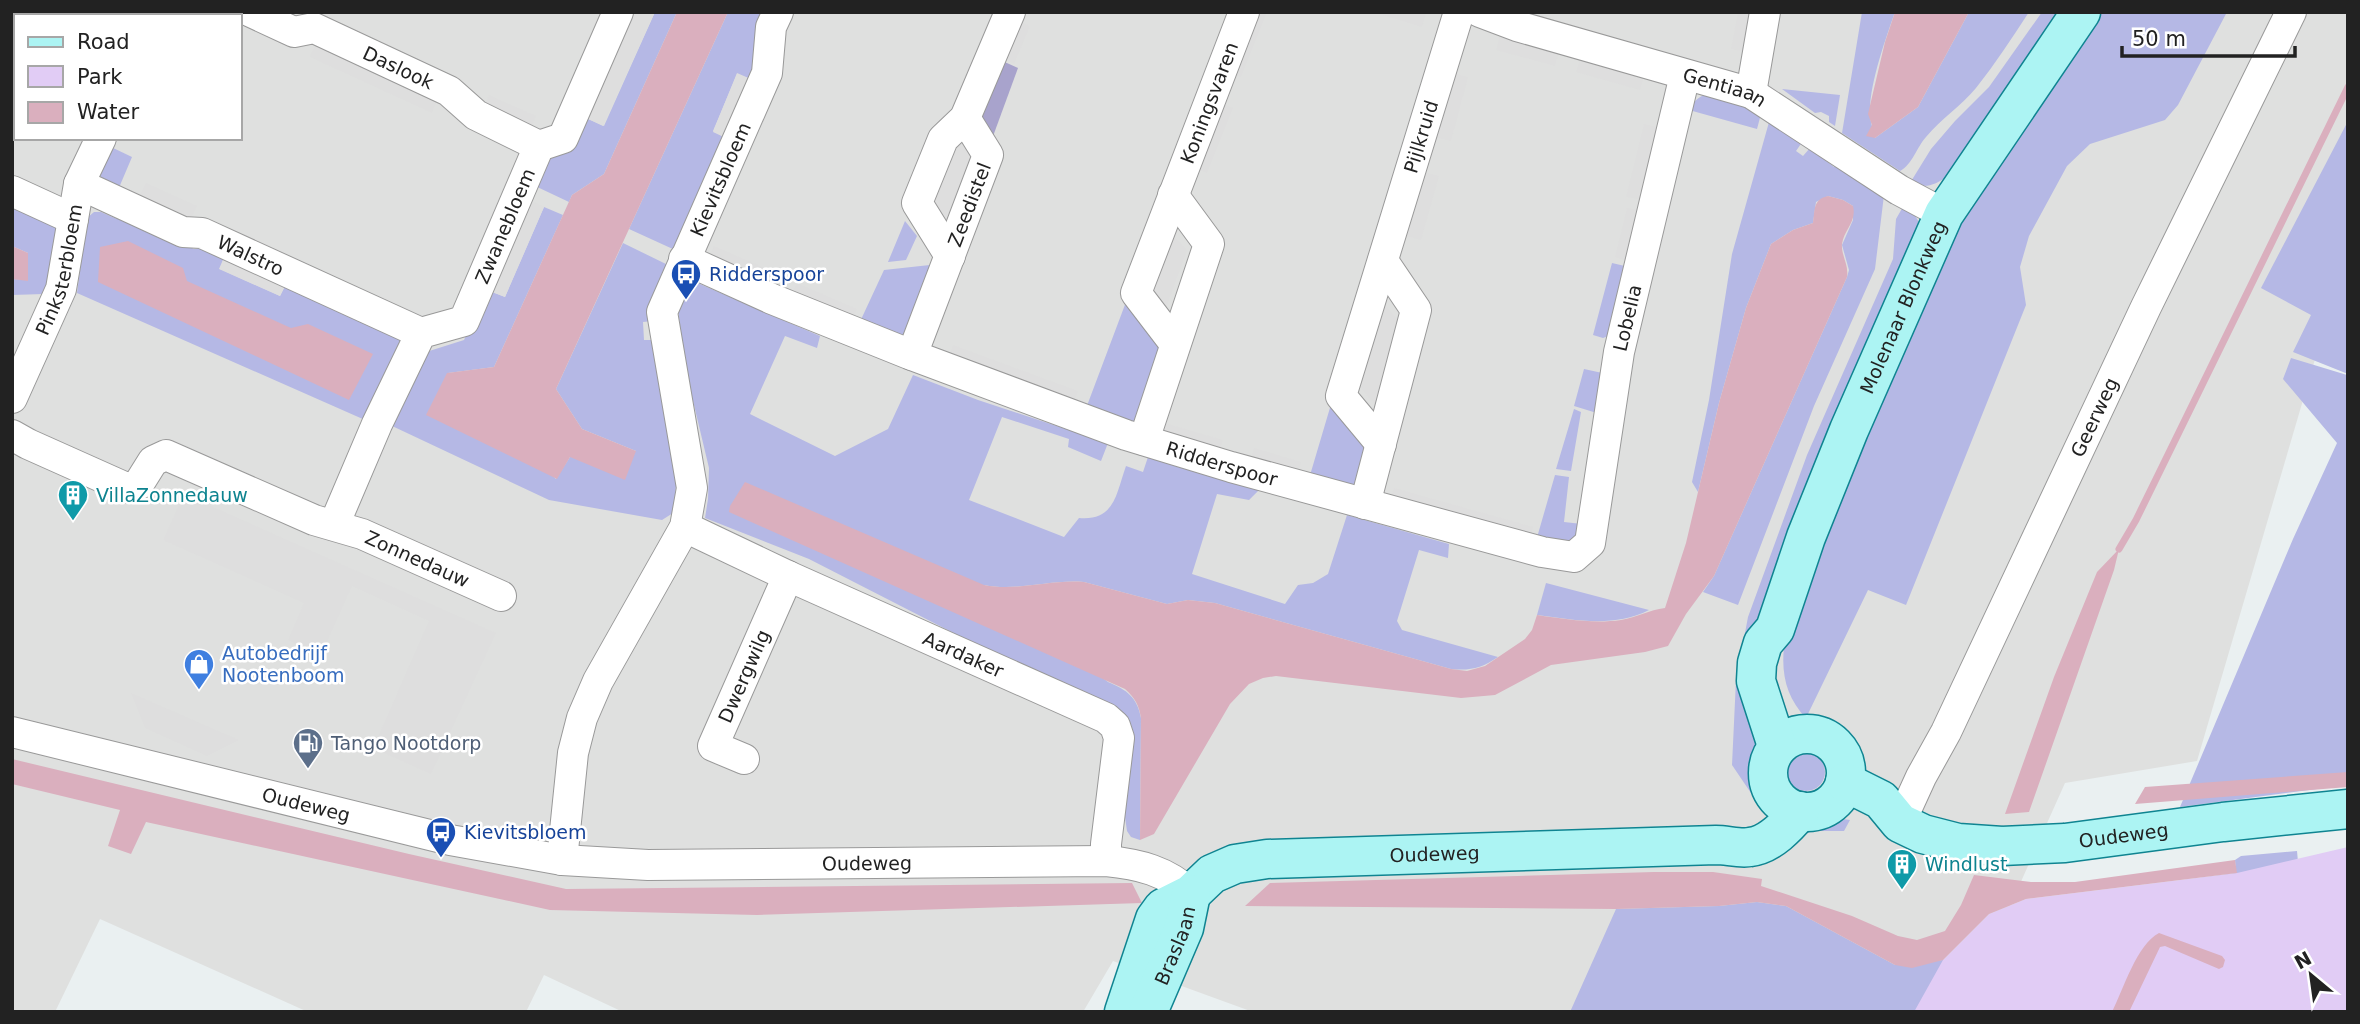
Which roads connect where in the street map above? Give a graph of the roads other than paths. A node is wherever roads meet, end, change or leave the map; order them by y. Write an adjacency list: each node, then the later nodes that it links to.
1 (251, 12): 16 (street, Daslook)
2 (618, 12): 16 (street, Zwanebloem)
3 (778, 12): 23 (street, Kievitsbloem)
4 (1010, 12): 14 (street, Zeedistel)
5 (1244, 12): 19 (street, Koningsvaren)
6 (1459, 12): 24 (street, Pijlkruid)
7 (1480, 12): 11 (street, Gentiaan)
8 (1765, 12): 13 (street)
9 (2081, 12): 20 (main road, Molenaar Blonkweg)
10 (2291, 12): 43 (street, Geerweg)
11 (1519, 19): 12 (street, Gentiaan)
12 (1685, 75): 13 (street, Gentiaan); 35 (street, Lobelia)
13 (1751, 93): 20 (street, Gentiaan)
14 (965, 118): 22 (street, Zeedistel); 22 (street, Zeedistel)
15 (100, 140): 17 (street, Pinksterbloem)
16 (539, 146): 25 (street, Zwanebloem)
17 (79, 184): 21 (street, Pinksterbloem); 25 (street, Walstro)
18 (12, 191): 21 (street)
19 (1173, 195): 26 (street); 26 (street, Koningsvaren)
20 (1944, 214): 39 (main road, Molenaar Blonkweg)
21 (73, 219): 28 (street, Pinksterbloem)
22 (950, 256): 27 (street, Zeedistel)
23 (684, 259): 27 (street, Ridderspoor); 34 (street, Kievitsbloem)
24 (1382, 261): 31 (street); 31 (street, Pijlkruid)
25 (421, 333): 33 (street)
26 (1175, 344): 30 (street)
27 (912, 355): 30 (street, Ridderspoor)
28 (12, 398)
29 (12, 435): 33 (street, Zonnedauw)
30 (1144, 440): 32 (street, Ridderspoor)
31 (1381, 444): 32 (street)
32 (1365, 504): 35 (street, Ridderspoor)
33 (334, 525): 37 (street, Zonnedauw)
34 (685, 527): 36 (street, Aardaker); 44 (street, Kievitsbloem)
35 (1574, 557)
36 (788, 576): 40 (street, Dwergwilg); 45 (street, Aardaker)
37 (502, 596)
38 (12, 732): 44 (street, Oudeweg)
39 (1787, 741): 41 (main road); 41 (main road)
40 (744, 759)
41 (1812, 798): 43 (main road, Oudeweg); 46 (main road, Oudeweg)
42 (2348, 809): 43 (main road, Oudeweg)
43 (1900, 822)
44 (562, 860): 45 (street, Oudeweg)
45 (1106, 861): 46 (street, Oudeweg)
46 (1191, 894): 47 (main road, Braslaan); 48 (main road, Braslaan)
47 (1124, 1012)
48 (1148, 1012)

